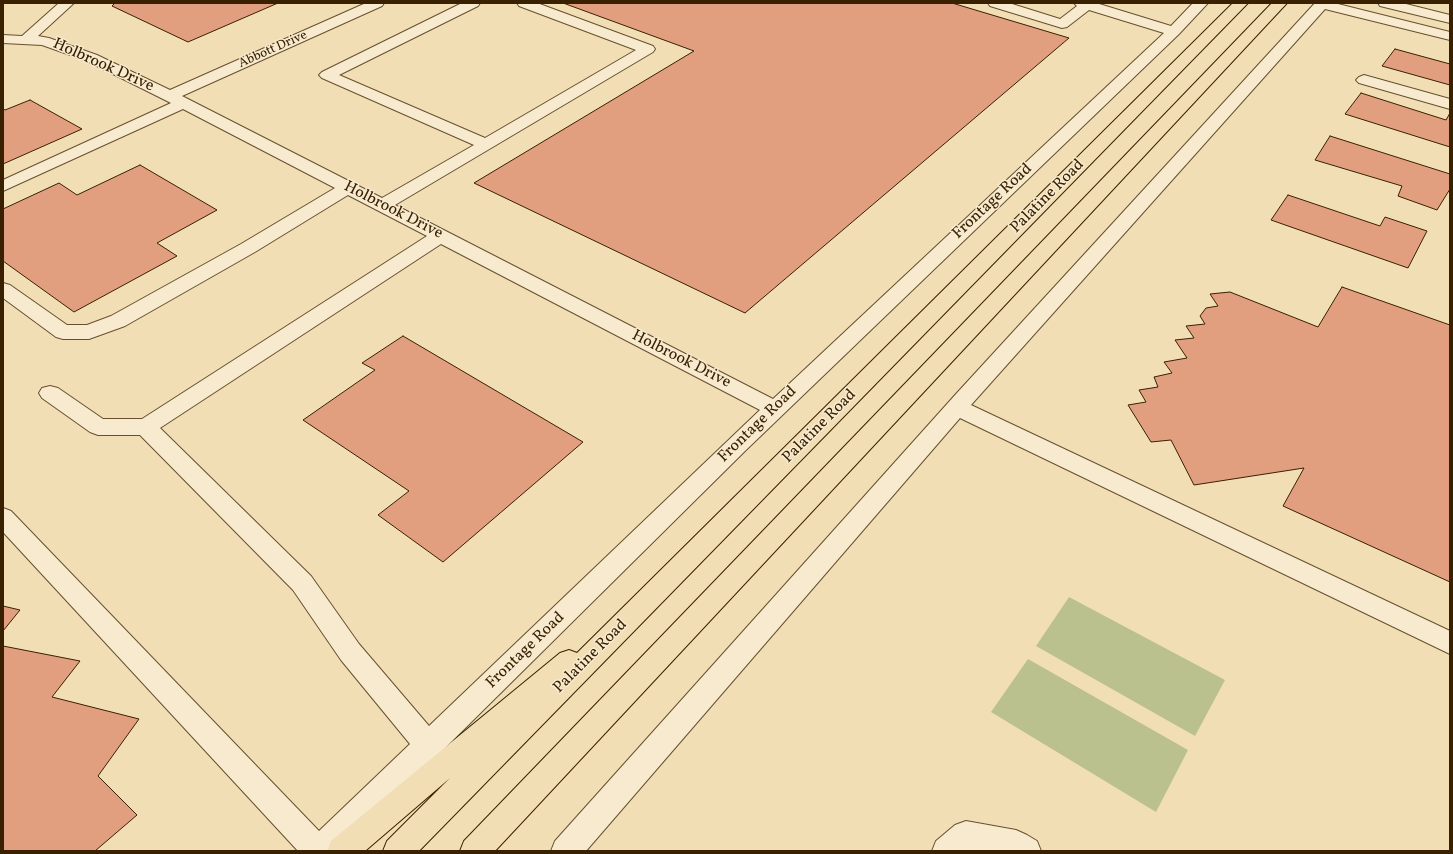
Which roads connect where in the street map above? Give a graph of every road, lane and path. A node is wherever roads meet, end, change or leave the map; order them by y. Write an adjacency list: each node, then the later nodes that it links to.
1 (67, 3): 16 (street)
2 (377, 3): 18 (street, Abbott Drive)
3 (473, 3): 20 (street)
4 (524, 3): 20 (street)
5 (995, 3): 10 (street)
6 (1201, 3): 13 (street, Frontage Road)
7 (1241, 3): 31 (highway, Palatine Road)
8 (1280, 3): 37 (highway)
9 (1385, 3): 12 (street)
10 (1084, 4): 13 (street)
11 (1322, 4): 14 (street); 27 (street)
12 (1450, 19)
13 (1174, 30): 28 (street, Frontage Road)
14 (1450, 36)
15 (3, 40): 16 (street, Holbrook Drive)
16 (26, 40): 18 (street, Holbrook Drive)
17 (1364, 80): 19 (street)
18 (176, 100): 21 (street, Abbott Drive); 22 (street, Holbrook Drive)
19 (1450, 104)
20 (486, 144): 23 (street)
21 (3, 186)
22 (348, 188): 23 (street, Holbrook Drive); 25 (street)
23 (381, 206): 24 (street, Holbrook Drive)
24 (440, 236): 28 (street, Holbrook Drive); 29 (street)
25 (3, 289)
26 (50, 394): 29 (street)
27 (957, 407): 32 (street); 38 (street)
28 (775, 409): 33 (street, Frontage Road)
29 (146, 427): 33 (street)
30 (3, 517): 34 (street)
31 (675, 572): 35 (highway); 36 (highway, Palatine Road)
32 (1450, 643)
33 (429, 746): 34 (street, Frontage Road)
34 (319, 851)
35 (342, 851)
36 (398, 851)
37 (475, 851)
38 (566, 851)
39 (947, 851): 40 (street)
40 (1026, 851)

